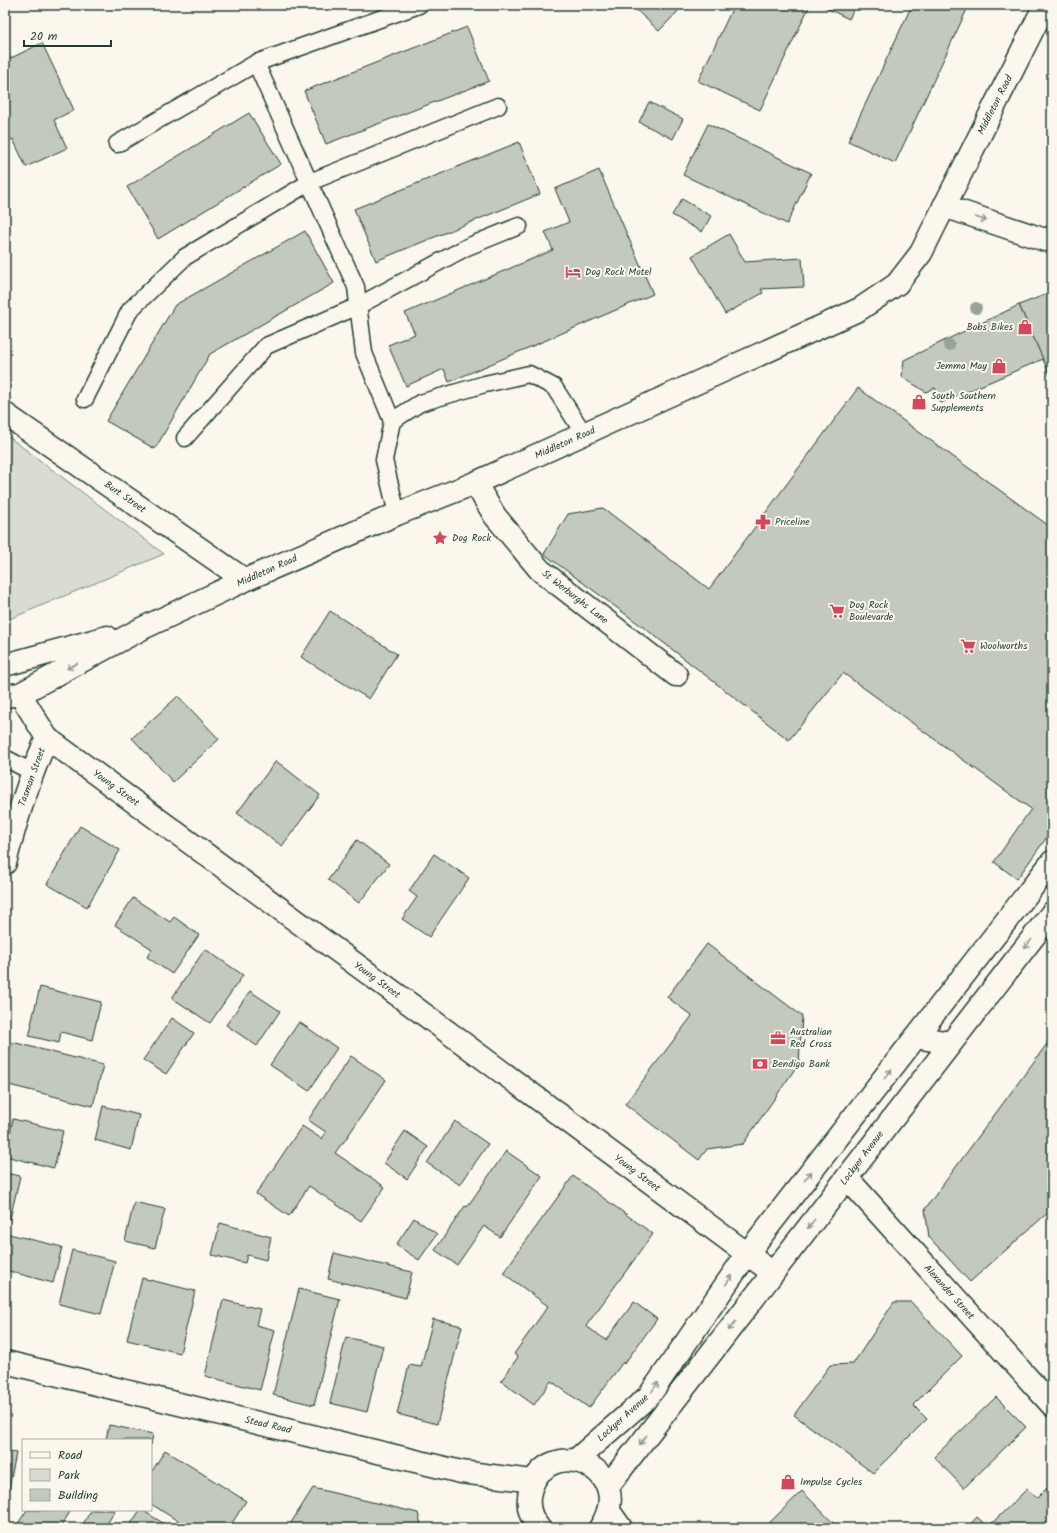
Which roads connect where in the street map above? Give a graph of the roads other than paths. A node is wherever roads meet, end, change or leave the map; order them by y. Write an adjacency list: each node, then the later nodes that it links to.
1 (419, 5): 3 (lane)
2 (1045, 5): 7 (main road, Middleton Road)
3 (256, 63): 5 (lane); 6 (lane)
4 (498, 106): 6 (lane)
5 (117, 144)
6 (310, 182): 10 (lane); 11 (lane)
7 (944, 206): 9 (main road, one-way to 9); 14 (main road, Middleton Road)
8 (519, 226): 10 (lane)
9 (1052, 237)
10 (358, 306): 13 (lane); 15 (lane)
11 (85, 399)
12 (5, 414): 18 (main road, Burt Street)
13 (392, 421): 14 (lane); 17 (lane)
14 (584, 434): 16 (main road, Middleton Road)
15 (185, 438)
16 (475, 484): 17 (main road, Middleton Road); 21 (main road, St Werburghs Lane)
17 (398, 514): 18 (main road, Middleton Road)
18 (245, 580): 19 (main road, Middleton Road)
19 (143, 628): 20 (main road, Middleton Road); 22 (main road, Middleton Road, one-way to 22)
20 (5, 665)
21 (676, 675)
22 (13, 695): 23 (main road, Young Street)
23 (47, 738): 25 (main road, Tasman Street); 32 (main road, Young Street)
24 (5, 758): 25 (lane)
25 (32, 772): 27 (main road, Tasman Street)
26 (1052, 862): 29 (main road, Lockyer Avenue)
27 (5, 863)
28 (1052, 913): 30 (main road, Lockyer Avenue, one-way to 30)
29 (916, 1037): 30 (main road); 32 (main road, Lockyer Avenue, one-way to 29)
30 (950, 1043): 31 (main road, Lockyer Avenue)
31 (847, 1178): 33 (main road, Lockyer Avenue, one-way to 33); 35 (main road, Alexander Street)
32 (747, 1254): 33 (main road); 36 (main road, Lockyer Avenue, one-way to 32)
33 (773, 1273): 38 (main road, Lockyer Avenue, one-way to 38)
34 (5, 1362): 37 (main road, Stead Road)
35 (1052, 1405)
36 (576, 1460): 37 (main road); 38 (main road)
37 (533, 1481): 40 (main road)
38 (608, 1486): 39 (main road)
39 (610, 1522)
40 (532, 1525)

